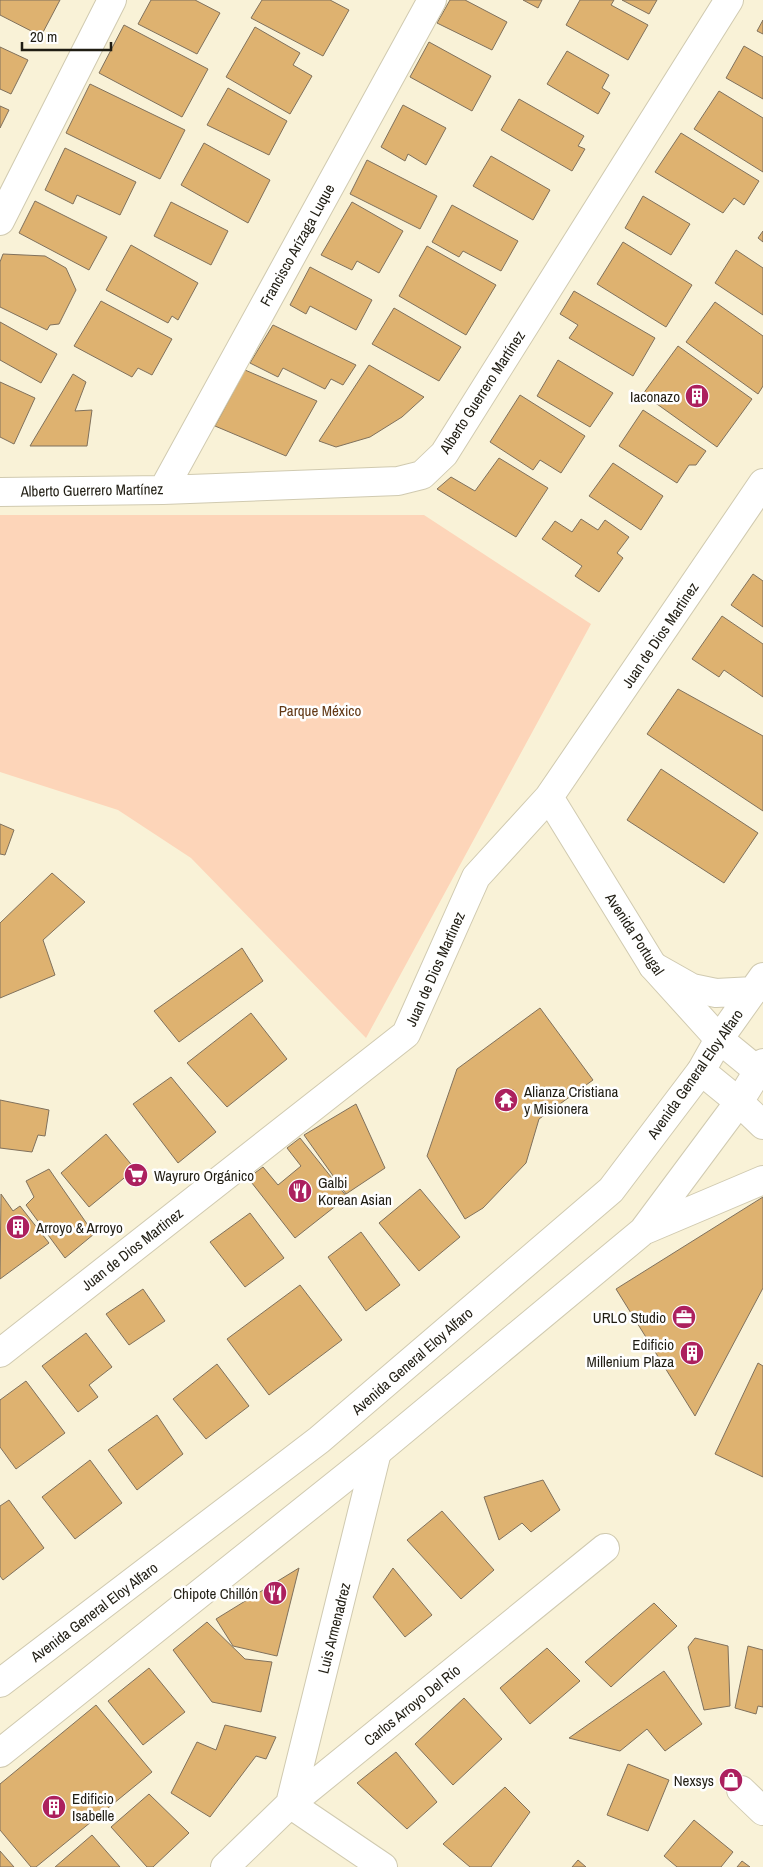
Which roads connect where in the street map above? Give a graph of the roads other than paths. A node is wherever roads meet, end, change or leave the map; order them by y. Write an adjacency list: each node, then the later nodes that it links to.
1 (112, 0): 4 (street)
2 (432, 0): 6 (street, Francisco Arízaga Luque)
3 (729, 0): 6 (street, Alberto Guerrero Martínez)
4 (0, 221)
5 (763, 483): 8 (street, Juan de Dios Martinez)
6 (163, 490): 7 (street, Alberto Guerrero Martínez)
7 (1, 491)
8 (549, 797): 9 (street, Avenida Portugal); 18 (street, Juan de Dios Martinez)
9 (653, 966): 10 (street); 11 (street, Avenida Portugal)
10 (758, 984): 11 (street, Avenida General Eloy Alfaro)
11 (719, 1040): 12 (street, Avenida Portugal); 13 (street, Avenida General Eloy Alfaro)
12 (762, 1069): 14 (street)
13 (701, 1071): 14 (street); 21 (street, Avenida General Eloy Alfaro)
14 (739, 1102): 15 (street); 17 (street)
15 (763, 1125)
16 (763, 1180): 17 (street)
17 (644, 1231): 19 (street)
18 (0, 1353)
19 (378, 1452): 22 (street); 24 (street, Luis Armenadrez)
20 (605, 1548): 24 (street, Carlos Arroyo Del Río)
21 (0, 1684)
22 (0, 1753)
23 (740, 1790): 25 (street)
24 (290, 1804): 26 (street, Carlos Arroyo Del Río); 27 (street)
25 (763, 1810)
26 (225, 1867)
27 (383, 1867)

